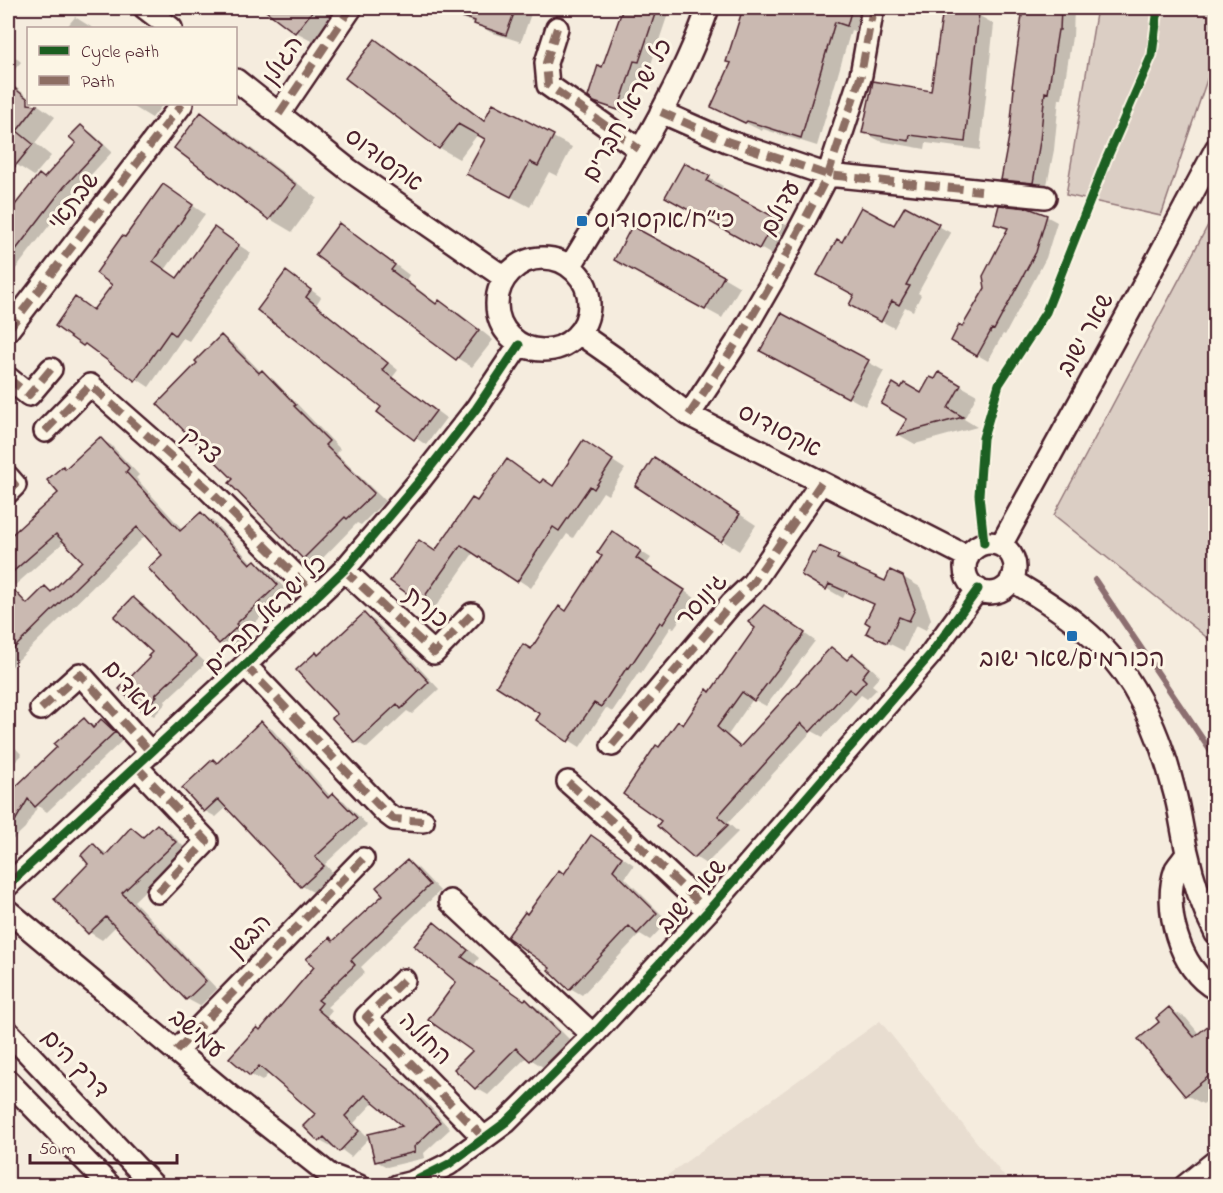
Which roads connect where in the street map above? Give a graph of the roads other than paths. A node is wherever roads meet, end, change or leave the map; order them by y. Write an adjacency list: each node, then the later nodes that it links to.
1 (145, 8): 5 (street)
2 (351, 8): 10 (street, הגולן)
3 (708, 8): 9 (street, כל ישראל חברים)
4 (873, 8): 13 (street, עדולם)
5 (170, 27)
6 (557, 28): 12 (street)
7 (237, 81): 10 (street, אקסודוס)
8 (181, 105): 17 (street, שבתאי)
9 (661, 112): 12 (street, כל ישראל חברים); 13 (street)
10 (279, 114): 16 (street, אקסודוס)
11 (1215, 148): 27 (street, שאר ישוב)
12 (639, 149): 15 (street, כל ישראל חברים)
13 (828, 175): 14 (street); 22 (street, עדולם)
14 (1045, 196)
15 (570, 267): 16 (street); 18 (street)
16 (505, 278): 19 (street)
17 (8, 330)
18 (579, 333): 19 (street); 22 (street, אקסודוס)
19 (519, 345): 29 (street, כל ישראל חברים)
20 (51, 369): 21 (street)
21 (8, 378)
22 (689, 415): 25 (street, אקסודוס)
23 (45, 431): 32 (street, צדק)
24 (8, 477): 26 (street)
25 (821, 483): 28 (street, אקסודוס); 36 (street, גינוסר)
26 (8, 492)
27 (1001, 545): 28 (street); 30 (street)
28 (968, 557): 31 (street)
29 (344, 570): 32 (street, כל ישראל חברים); 33 (street, כנרת)
30 (1011, 580): 31 (street); 40 (street)
31 (978, 589): 46 (street, שאר ישוב)
32 (317, 597): 34 (street, כל ישראל חברים)
33 (472, 614)
34 (245, 665): 37 (street, כל ישראל חברים); 39 (street)
35 (41, 710): 37 (street, מאדים)
36 (612, 745)
37 (144, 759): 42 (street, כל ישראל חברים); 43 (street)
38 (567, 782): 46 (street)
39 (423, 821)
40 (1187, 854): 47 (street); 49 (street)
41 (363, 859): 52 (street, הבשן)
42 (8, 885)
43 (158, 892)
44 (450, 901): 51 (street)
45 (8, 911): 52 (street, עמישב)
46 (708, 911): 51 (street, שאר ישוב)
47 (1215, 934)
48 (404, 980): 54 (street, החולה)
49 (1215, 989)
50 (8, 1032): 57 (street, דרך הים)
51 (593, 1035): 54 (street, שאר ישוב)
52 (176, 1051): 58 (street, עמישב)
53 (8, 1081): 56 (street)
54 (484, 1138): 59 (street, שאר ישוב)
55 (1215, 1161): 60 (street)
56 (110, 1185)
57 (154, 1185)
58 (359, 1185)
59 (397, 1185)
60 (1185, 1185)

